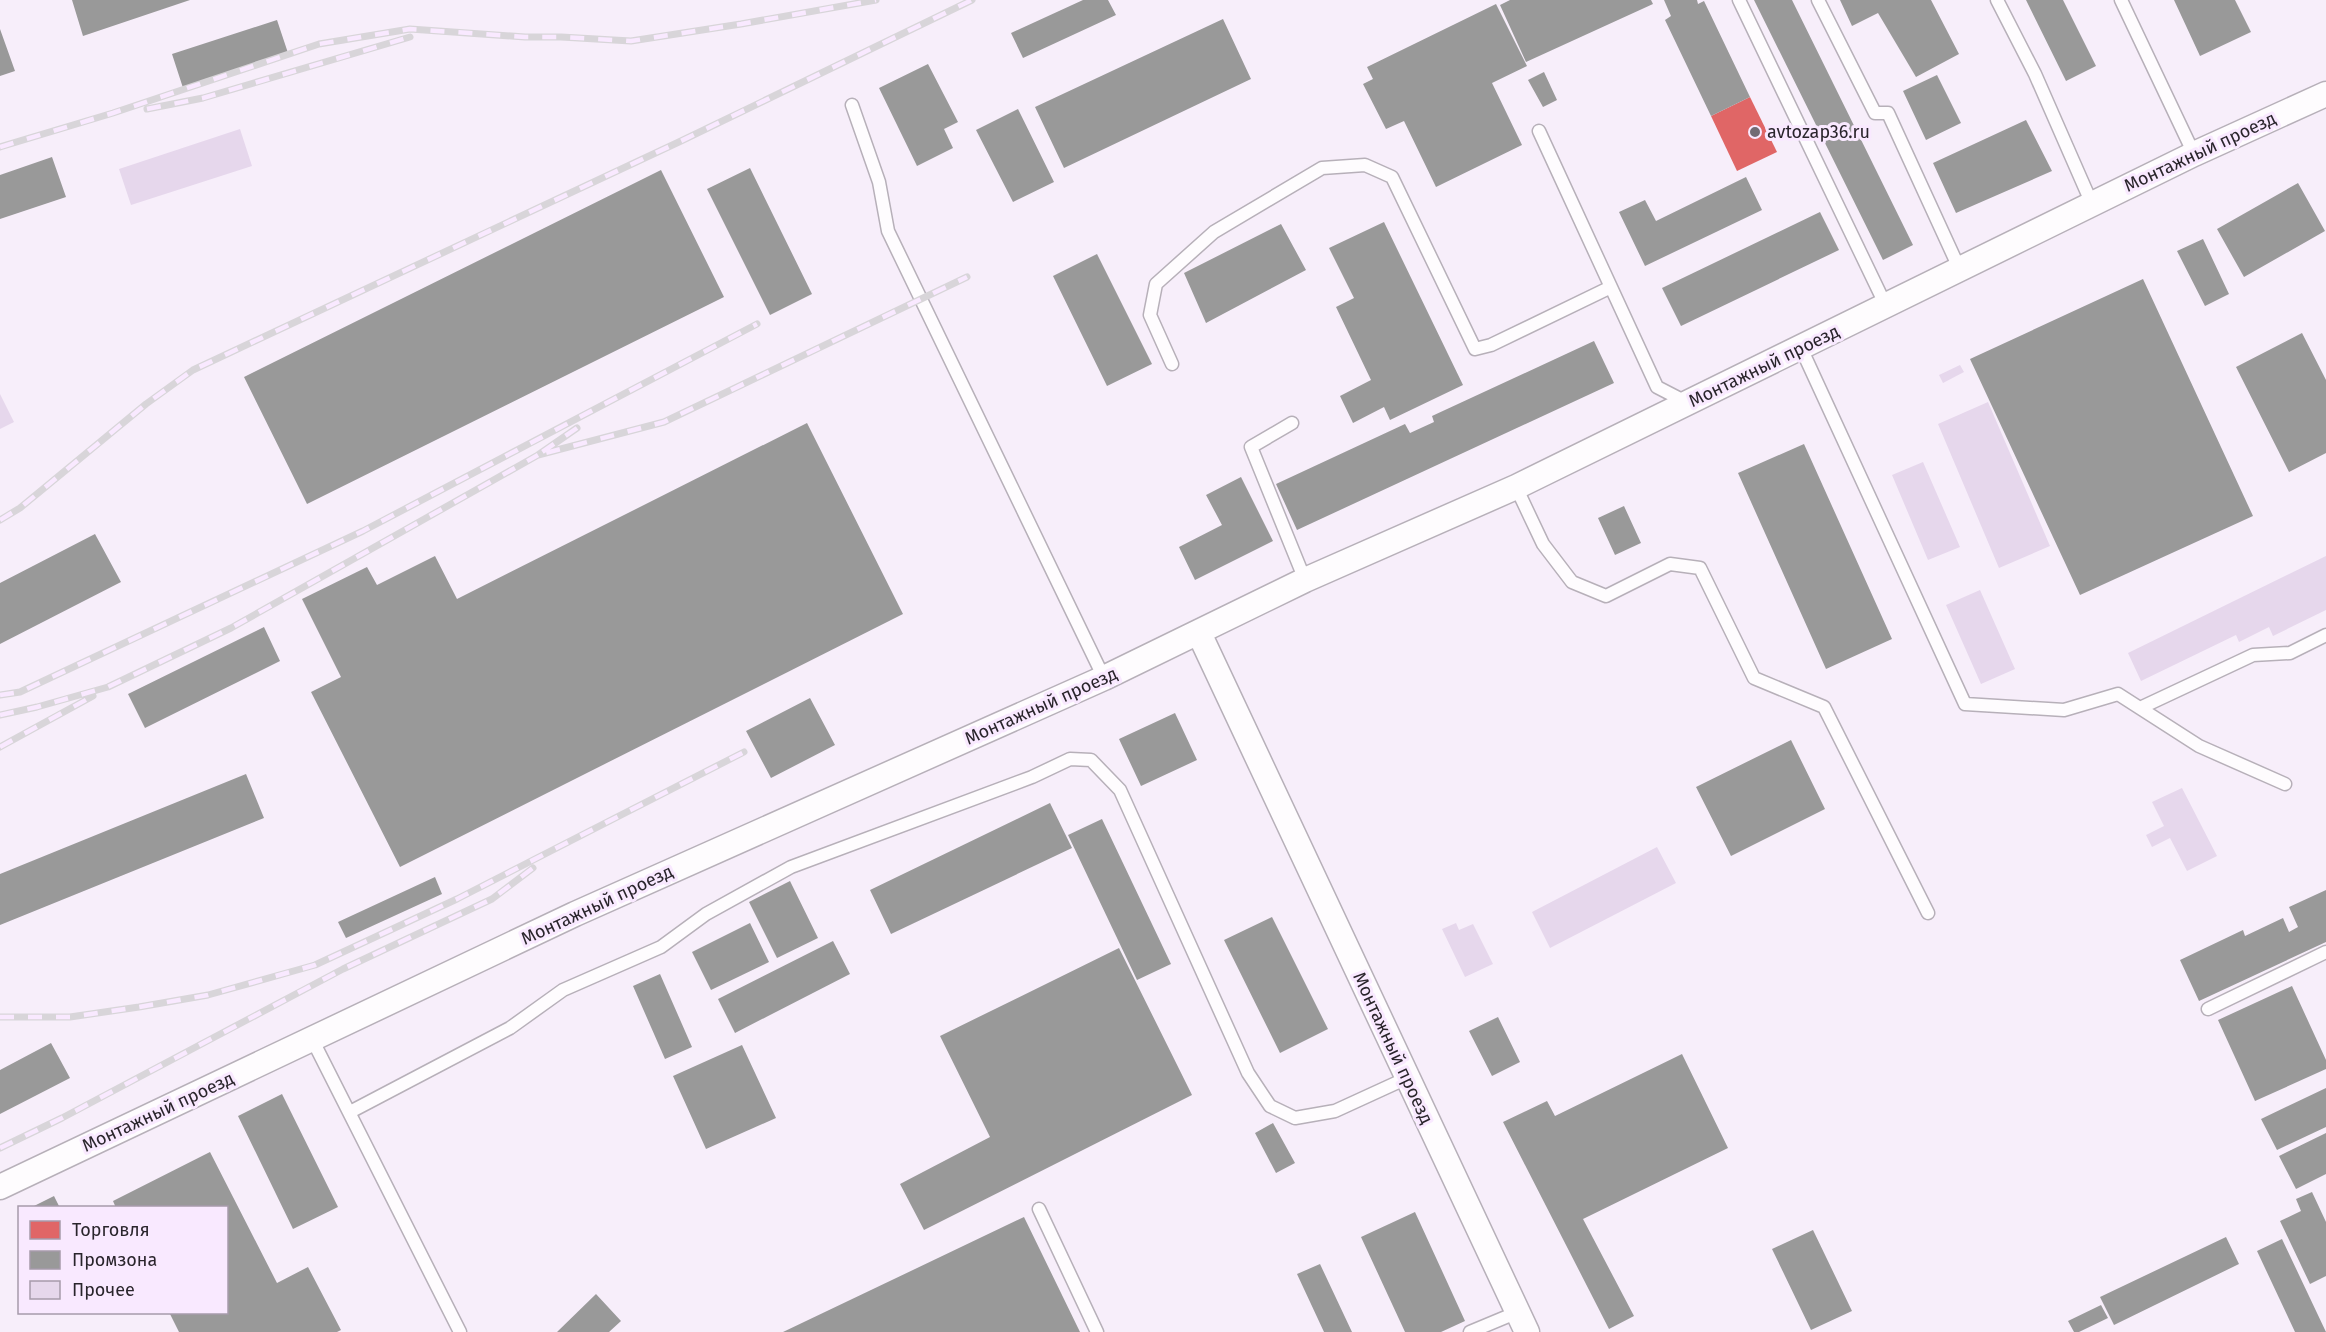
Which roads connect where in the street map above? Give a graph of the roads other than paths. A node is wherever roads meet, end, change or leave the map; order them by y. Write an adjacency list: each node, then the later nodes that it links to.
1 (1739, 0): 12 (lane)
2 (1818, 0): 10 (lane)
3 (1997, 0): 9 (lane)
4 (2121, 0): 8 (lane)
5 (2326, 94): 8 (street, Монтажный проезд)
6 (852, 105): 21 (lane)
7 (1539, 131): 11 (lane)
8 (2194, 154): 9 (street, Монтажный проезд)
9 (2092, 204): 10 (street, Монтажный проезд)
10 (1960, 270): 12 (street, Монтажный проезд)
11 (1611, 287): 14 (lane); 15 (lane)
12 (1886, 306): 13 (street, Монтажный проезд)
13 (1801, 348): 15 (street, Монтажный проезд); 22 (lane)
14 (1172, 364)
15 (1689, 403): 17 (street, Монтажный проезд)
16 (1292, 423): 18 (lane)
17 (1516, 487): 18 (street, Монтажный проезд); 24 (lane)
18 (1305, 580): 19 (street, Монтажный проезд)
19 (1199, 633): 21 (street, Монтажный проезд); 28 (street, Монтажный проезд)
20 (2326, 635): 22 (lane)
21 (1104, 678): 27 (street, Монтажный проезд)
22 (2139, 708): 23 (lane)
23 (2285, 784)
24 (1928, 913)
25 (2326, 952): 26 (lane)
26 (2208, 1009)
27 (312, 1039): 29 (lane); 30 (street, Монтажный проезд)
28 (1407, 1078): 29 (lane); 32 (street, Монтажный проезд)
29 (350, 1112): 33 (lane)
30 (0, 1187)
31 (1039, 1209): 34 (lane)
32 (1522, 1322): 35 (lane)
33 (460, 1332)
34 (1097, 1332)
35 (1470, 1332)

